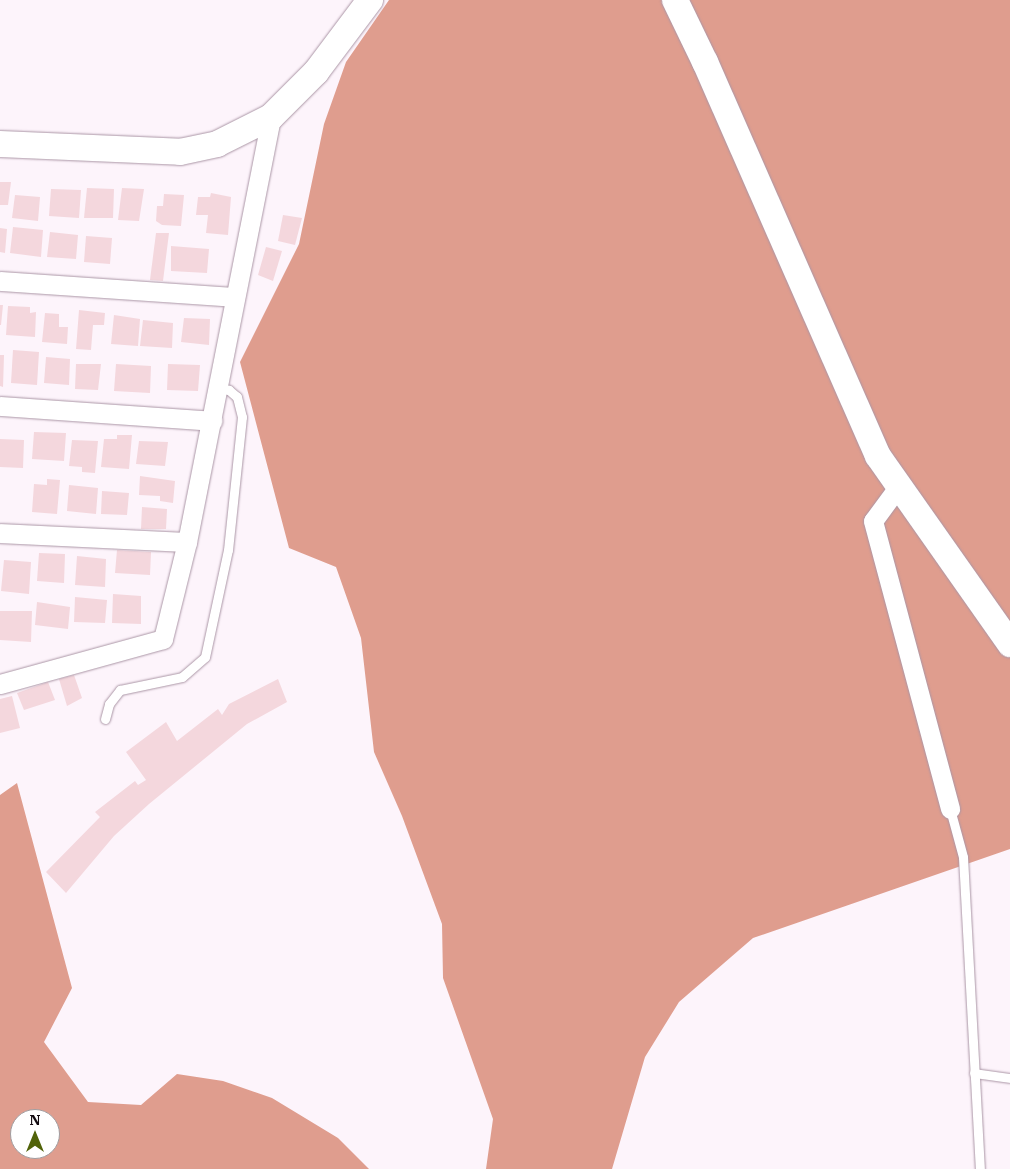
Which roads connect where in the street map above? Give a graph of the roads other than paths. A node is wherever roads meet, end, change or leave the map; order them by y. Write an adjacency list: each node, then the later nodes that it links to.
1 (370, 0): 3 (street)
2 (674, 0): 10 (street)
3 (271, 117): 4 (street); 6 (street)
4 (0, 144)
5 (0, 281): 6 (street)
6 (234, 297): 7 (street)
7 (217, 388): 9 (street); 15 (lane)
8 (0, 406): 9 (street)
9 (212, 420): 12 (street)
10 (898, 487): 13 (street); 16 (street)
11 (0, 532): 12 (street)
12 (187, 542): 14 (street)
13 (1010, 644)
14 (0, 684)
15 (105, 719)
16 (950, 809): 17 (lane)
17 (974, 1073): 18 (lane); 19 (lane)
18 (1010, 1078)
19 (980, 1169)

